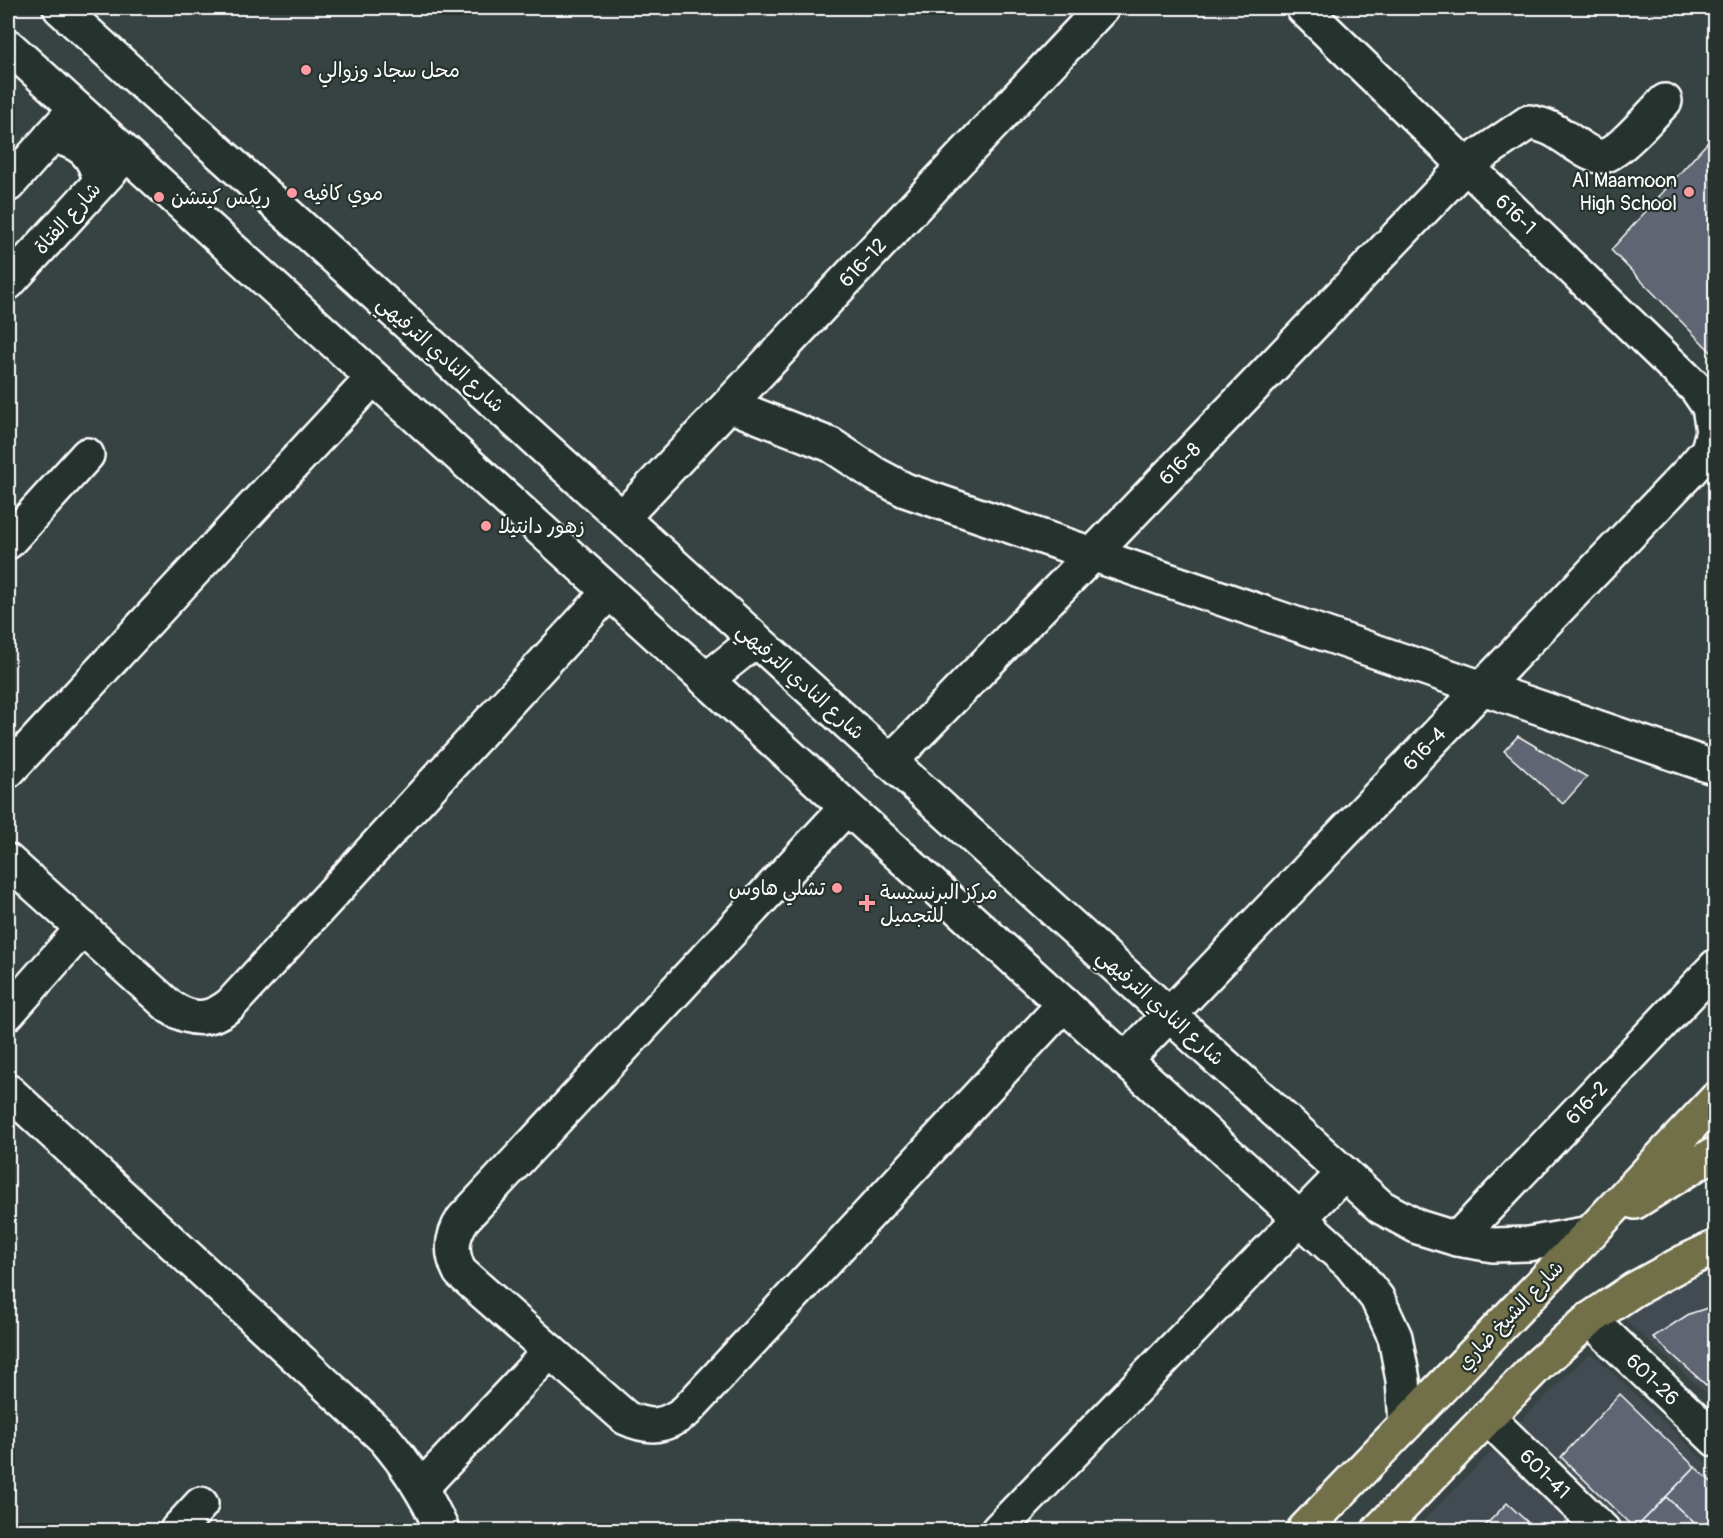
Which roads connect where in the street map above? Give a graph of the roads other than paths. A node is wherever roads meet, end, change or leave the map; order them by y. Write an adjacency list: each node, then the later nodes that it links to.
1 (60, 8): 17 (street, شارع النادي الترفيهي)
2 (1102, 8): 14 (street, 616-12)
3 (1303, 8): 9 (street, 616-1)
4 (8, 46): 6 (street)
5 (1665, 101): 9 (street, 616-8)
6 (76, 108): 7 (street); 8 (street)
7 (51, 136): 10 (street); 11 (street)
8 (126, 154): 10 (street, شارع الفتاة); 13 (street)
9 (1466, 165): 15 (street, 616-1); 19 (street, 616-8)
10 (100, 182): 12 (street, شارع الفتاة)
11 (8, 185)
12 (8, 283)
13 (374, 378): 20 (street); 26 (street)
14 (729, 405): 17 (street, 616-12); 19 (street)
15 (1713, 431): 23 (street, 616-4)
16 (87, 454): 18 (street)
17 (622, 518): 21 (street, شارع النادي الترفيهي)
18 (8, 542)
19 (1093, 554): 23 (street); 24 (street, 616-8)
20 (609, 592): 22 (street); 29 (street)
21 (756, 640): 22 (street); 24 (street, شارع النادي الترفيهي)
22 (706, 680): 27 (street)
23 (1483, 688): 25 (street); 33 (street, 616-4)
24 (890, 762): 33 (street, شارع النادي الترفيهي)
25 (1716, 768)
26 (8, 771)
27 (846, 808): 31 (street); 44 (street)
28 (8, 861): 29 (street)
29 (83, 928): 32 (street)
30 (1716, 966): 41 (street, 616-2)
31 (1064, 1004): 34 (street); 44 (street)
32 (8, 1012)
33 (1169, 1015): 34 (street, 616-4); 38 (street, شارع النادي الترفيهي)
34 (1125, 1060): 39 (street)
35 (8, 1091): 48 (street)
36 (1716, 1099): 40 (main road, شارع الشيخ ضاري)
37 (1716, 1154): 40 (main road)
38 (1344, 1173): 39 (street); 41 (street, شارع النادي الترفيهي)
39 (1300, 1218): 46 (street); 52 (street)
40 (1590, 1233): 41 (street, شارع النادي الترفيهي); 46 (main road, شارع الشيخ ضاري)
41 (1457, 1239)
42 (1716, 1247): 43 (main road)
43 (1590, 1319): 45 (main road); 47 (street, 601-26)
44 (550, 1351): 48 (street)
45 (1488, 1417): 54 (main road); 55 (street, 601-41)
46 (1406, 1424): 53 (main road, شارع الشيخ ضاري)
47 (1716, 1440)
48 (421, 1488): 51 (street)
49 (201, 1504): 50 (street)
50 (177, 1530)
51 (442, 1530)
52 (998, 1530)
53 (1304, 1530)
54 (1379, 1530)
55 (1603, 1530)

